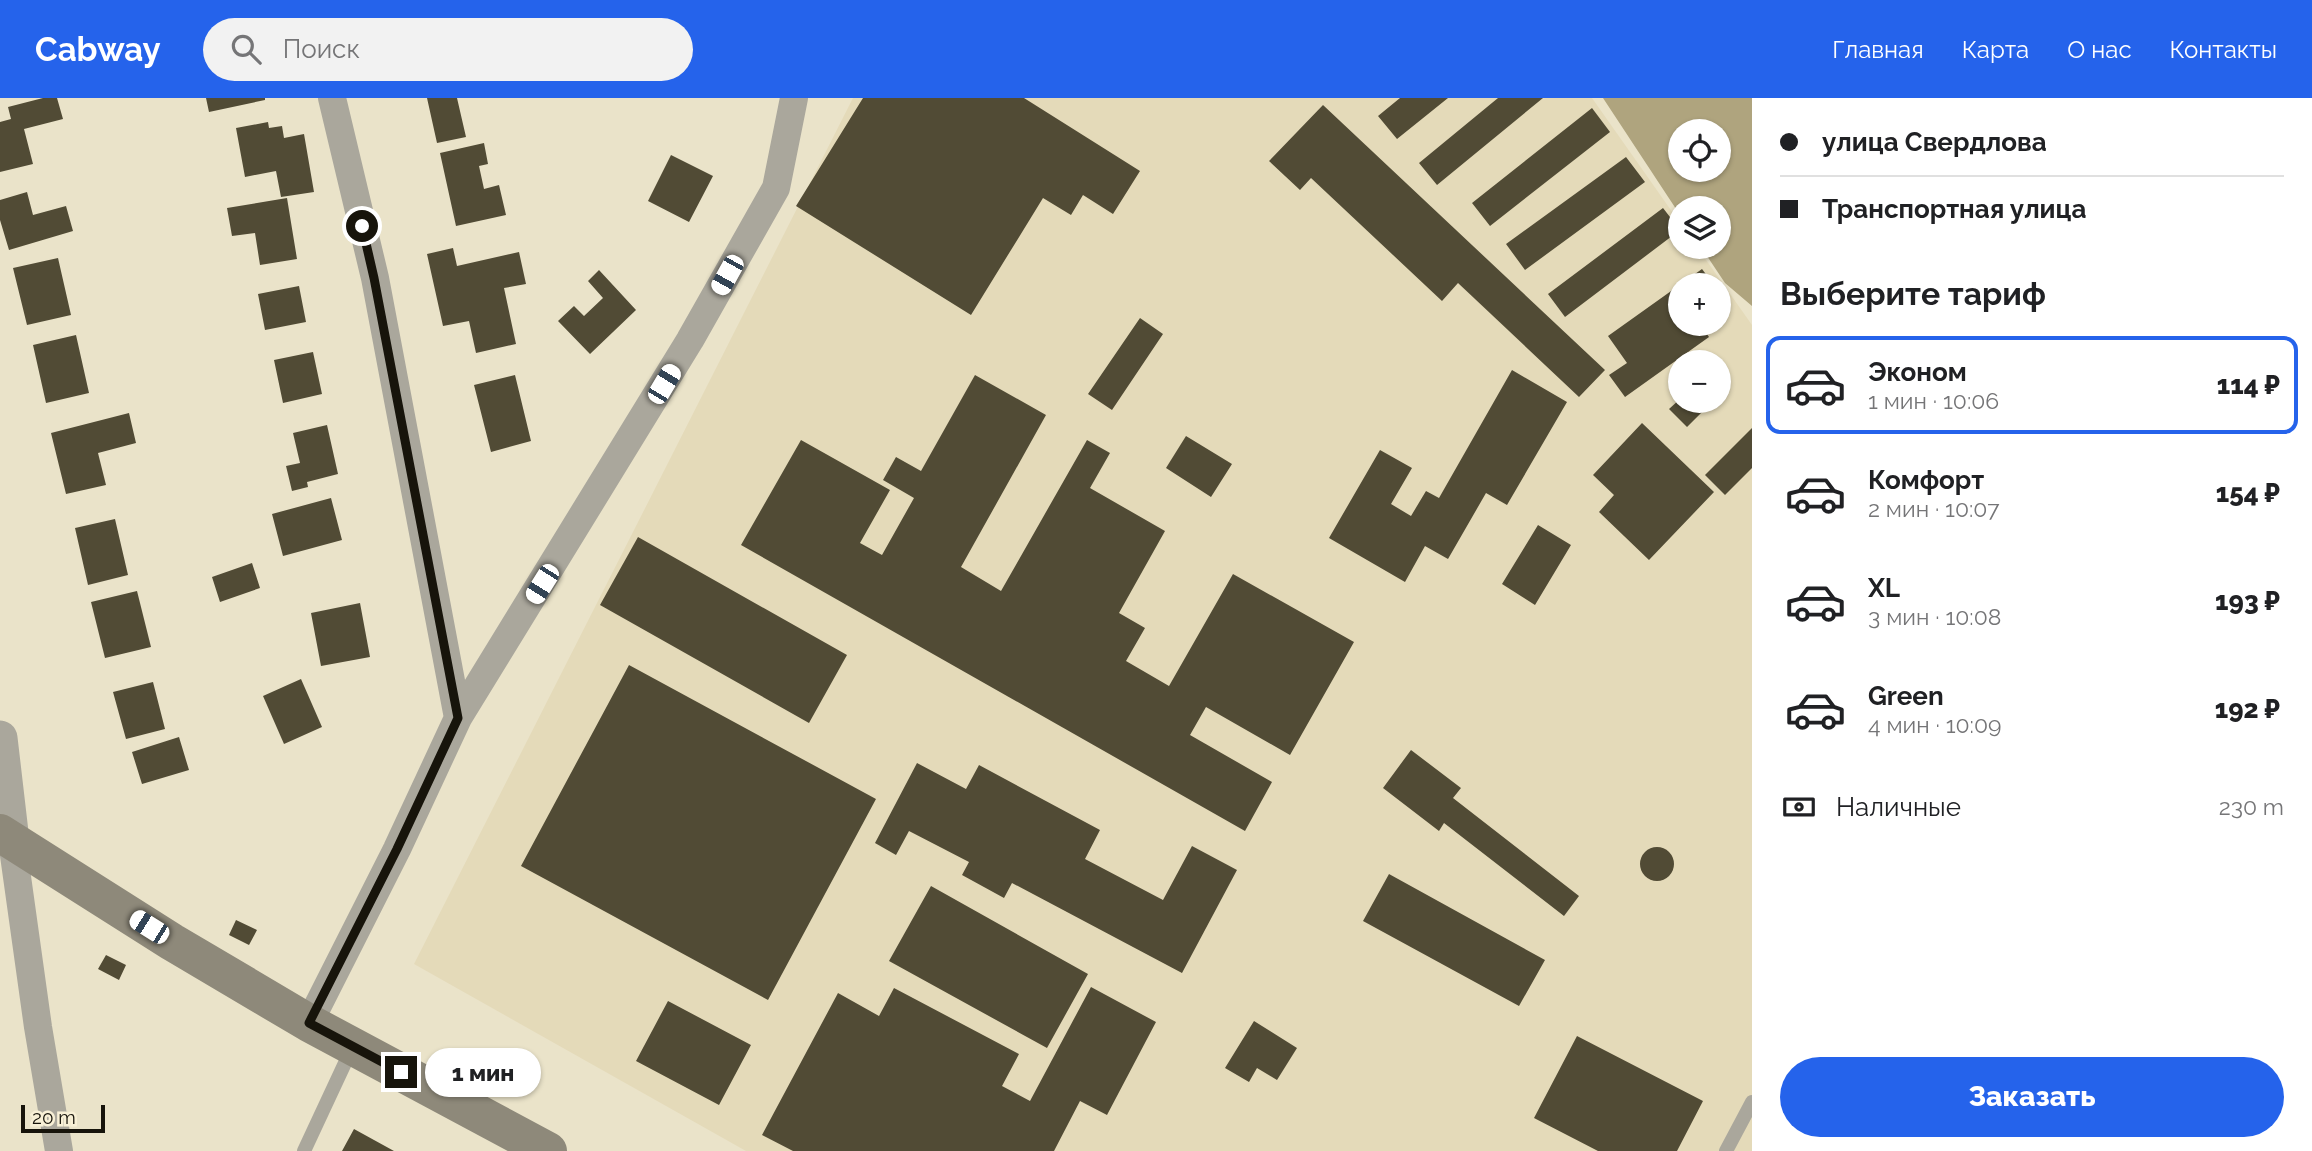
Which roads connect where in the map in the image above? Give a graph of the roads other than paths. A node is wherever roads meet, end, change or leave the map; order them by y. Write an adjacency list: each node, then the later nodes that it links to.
1 (332, 98): 3 (street)
2 (794, 98): 3 (street)
3 (458, 718): 6 (street)
4 (0, 738): 5 (street)
5 (6, 837): 6 (main road); 9 (street)
6 (309, 1023): 7 (main road)
7 (352, 1046): 10 (lane); 11 (main road)
8 (1752, 1102): 12 (lane)
9 (58, 1151)
10 (304, 1151)
11 (548, 1151)
12 (1726, 1151)

